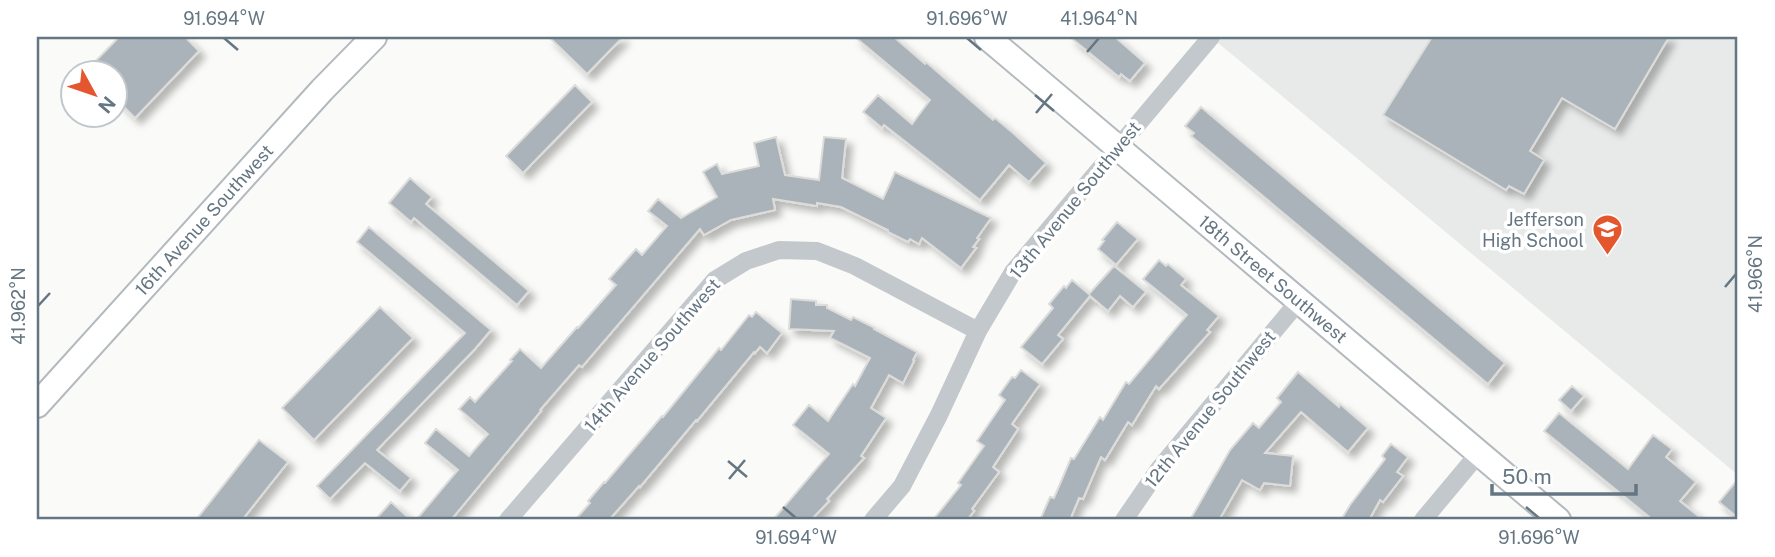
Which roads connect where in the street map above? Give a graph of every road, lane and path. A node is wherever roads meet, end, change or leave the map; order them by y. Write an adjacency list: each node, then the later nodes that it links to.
1 (374, 37): 7 (street, 16th Avenue Southwest)
2 (987, 37): 4 (street, 18th Street Southwest)
3 (1211, 37): 4 (street, 13th Avenue Southwest)
4 (1118, 147): 5 (street, 18th Street Southwest); 6 (street, 13th Avenue Southwest)
5 (1299, 301): 8 (street, 18th Street Southwest); 11 (street, 12th Avenue Southwest)
6 (978, 331): 9 (street, 14th Avenue Southwest); 10 (street, 13th Avenue Southwest)
7 (37, 405)
8 (1479, 453): 12 (street); 13 (street, 18th Street Southwest)
9 (508, 520)
10 (873, 520)
11 (1125, 520)
12 (1423, 520)
13 (1558, 520)

